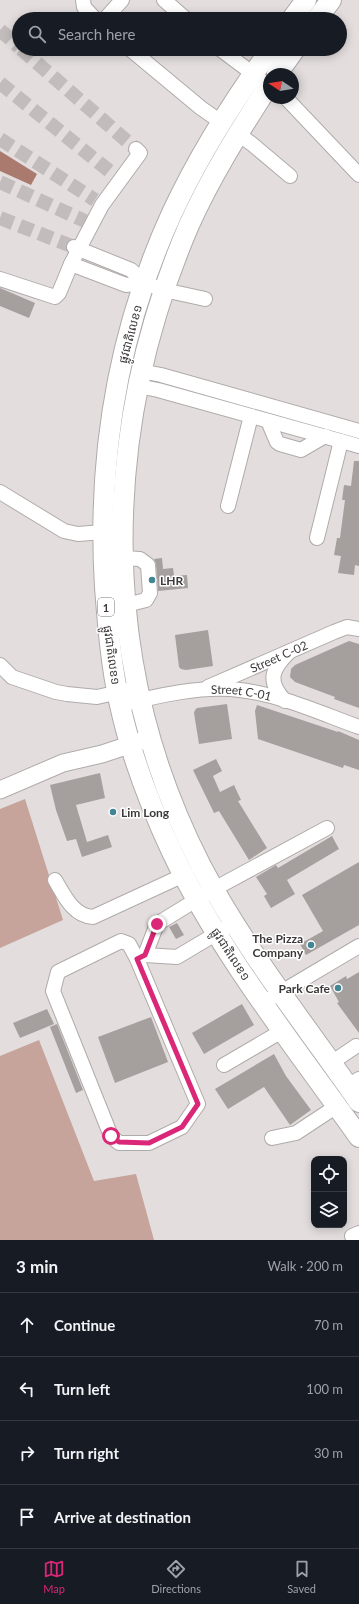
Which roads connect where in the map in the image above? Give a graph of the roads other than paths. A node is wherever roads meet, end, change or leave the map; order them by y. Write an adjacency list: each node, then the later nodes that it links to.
1 (83, 0): 6 (street)
2 (122, 0): 7 (street)
3 (164, 0): 8 (street)
4 (306, 0): 9 (highway)
5 (331, 0): 10 (highway)
6 (89, 12)
7 (111, 12)
8 (178, 12)
9 (297, 12)
10 (322, 12)
11 (138, 56): 20 (street)
12 (229, 56): 16 (street)
13 (265, 56): 16 (highway, ផ្លូវជាតិលេខ១ / 1)
14 (290, 56): 15 (highway)
15 (281, 68)
16 (252, 74): 17 (street); 20 (highway, ផ្លូវជាតិលេខ១ / 1)
17 (263, 81)
18 (263, 94): 21 (highway, ផ្លូវជាតិលេខ១ / 1)
19 (292, 104): 23 (street)
20 (221, 122): 28 (highway, ផ្លូវជាតិលេខ១ / 1)
21 (238, 134): 24 (street); 29 (highway, ផ្លូវជាតិលេខ១ / 1)
22 (136, 149): 25 (street)
23 (359, 174)
24 (290, 176)
25 (76, 248): 26 (street); 28 (street)
26 (71, 264): 27 (street); 28 (street)
27 (0, 279)
28 (145, 283): 29 (street); 40 (highway, ផ្លូវជាតិលេខ១ / 1)
29 (164, 290): 30 (street); 31 (highway, ផ្លូវជាតិលេខ១ / 1)
30 (205, 299)
31 (140, 379): 32 (street); 34 (street); 47 (highway, ផ្លូវជាតិលេខ១ / 1)
32 (252, 416): 33 (street); 39 (street)
33 (268, 421): 35 (street); 35 (street)
34 (359, 431)
35 (324, 436): 36 (street)
36 (341, 441): 37 (street); 41 (street)
37 (359, 446)
38 (0, 492): 40 (street)
39 (228, 506)
40 (103, 532): 48 (highway, ផ្លូវជាតិលេខ១ / 1)
41 (317, 538)
42 (359, 629): 43 (street, Street C-02)
43 (292, 649): 46 (street, Street C-02); 49 (street)
44 (0, 665): 45 (street)
45 (6, 679): 48 (street, Street C-01)
46 (200, 690): 47 (street, Street C-01); 49 (street, Street C-01)
47 (139, 694): 48 (street, Street C-01); 51 (highway, ផ្លូវជាតិលេខ១ / 1)
48 (119, 699): 52 (highway, ផ្លូវជាតិលេខ១ / 1)
49 (285, 701): 50 (street, Street C-01)
50 (359, 726)
51 (150, 738): 52 (main road); 57 (highway, ផ្លូវជាតិលេខ១ / 1)
52 (131, 745): 53 (main road); 55 (highway, ផ្លូវជាតិលេខ១ / 1)
53 (0, 790)
54 (327, 828): 57 (street)
55 (184, 875): 56 (street); 58 (highway, ផ្លូវជាតិលេខ១ / 1)
56 (55, 880)
57 (214, 889): 58 (street); 59 (highway, ផ្លូវជាតិលេខ១ / 1)
58 (197, 899): 60 (highway, ផ្លូវជាតិលេខ១ / 1); 62 (street)
59 (235, 922): 60 (street); 63 (highway, ផ្លូវជាតិលេខ១ / 1)
60 (217, 933): 62 (street); 64 (highway, ផ្លូវជាតិលេខ១ / 1)
61 (359, 946): 63 (street)
62 (141, 957): 62 (street)
63 (280, 992): 64 (street); 67 (highway, ផ្លូវជាតិលេខ១ / 1)
64 (263, 1003): 65 (highway, ផ្លូវជាតិលេខ១ / 1)
65 (282, 1031): 68 (street); 70 (highway, ផ្លូវជាតិលេខ១ / 1)
66 (356, 1046): 67 (street)
67 (331, 1063): 69 (highway, ផ្លូវជាតិលេខ១ / 1)
68 (224, 1065)
69 (355, 1089)
70 (337, 1106): 71 (highway, ផ្លូវជាតិលេខ១ / 1); 72 (street)
71 (359, 1137)
72 (272, 1138)

